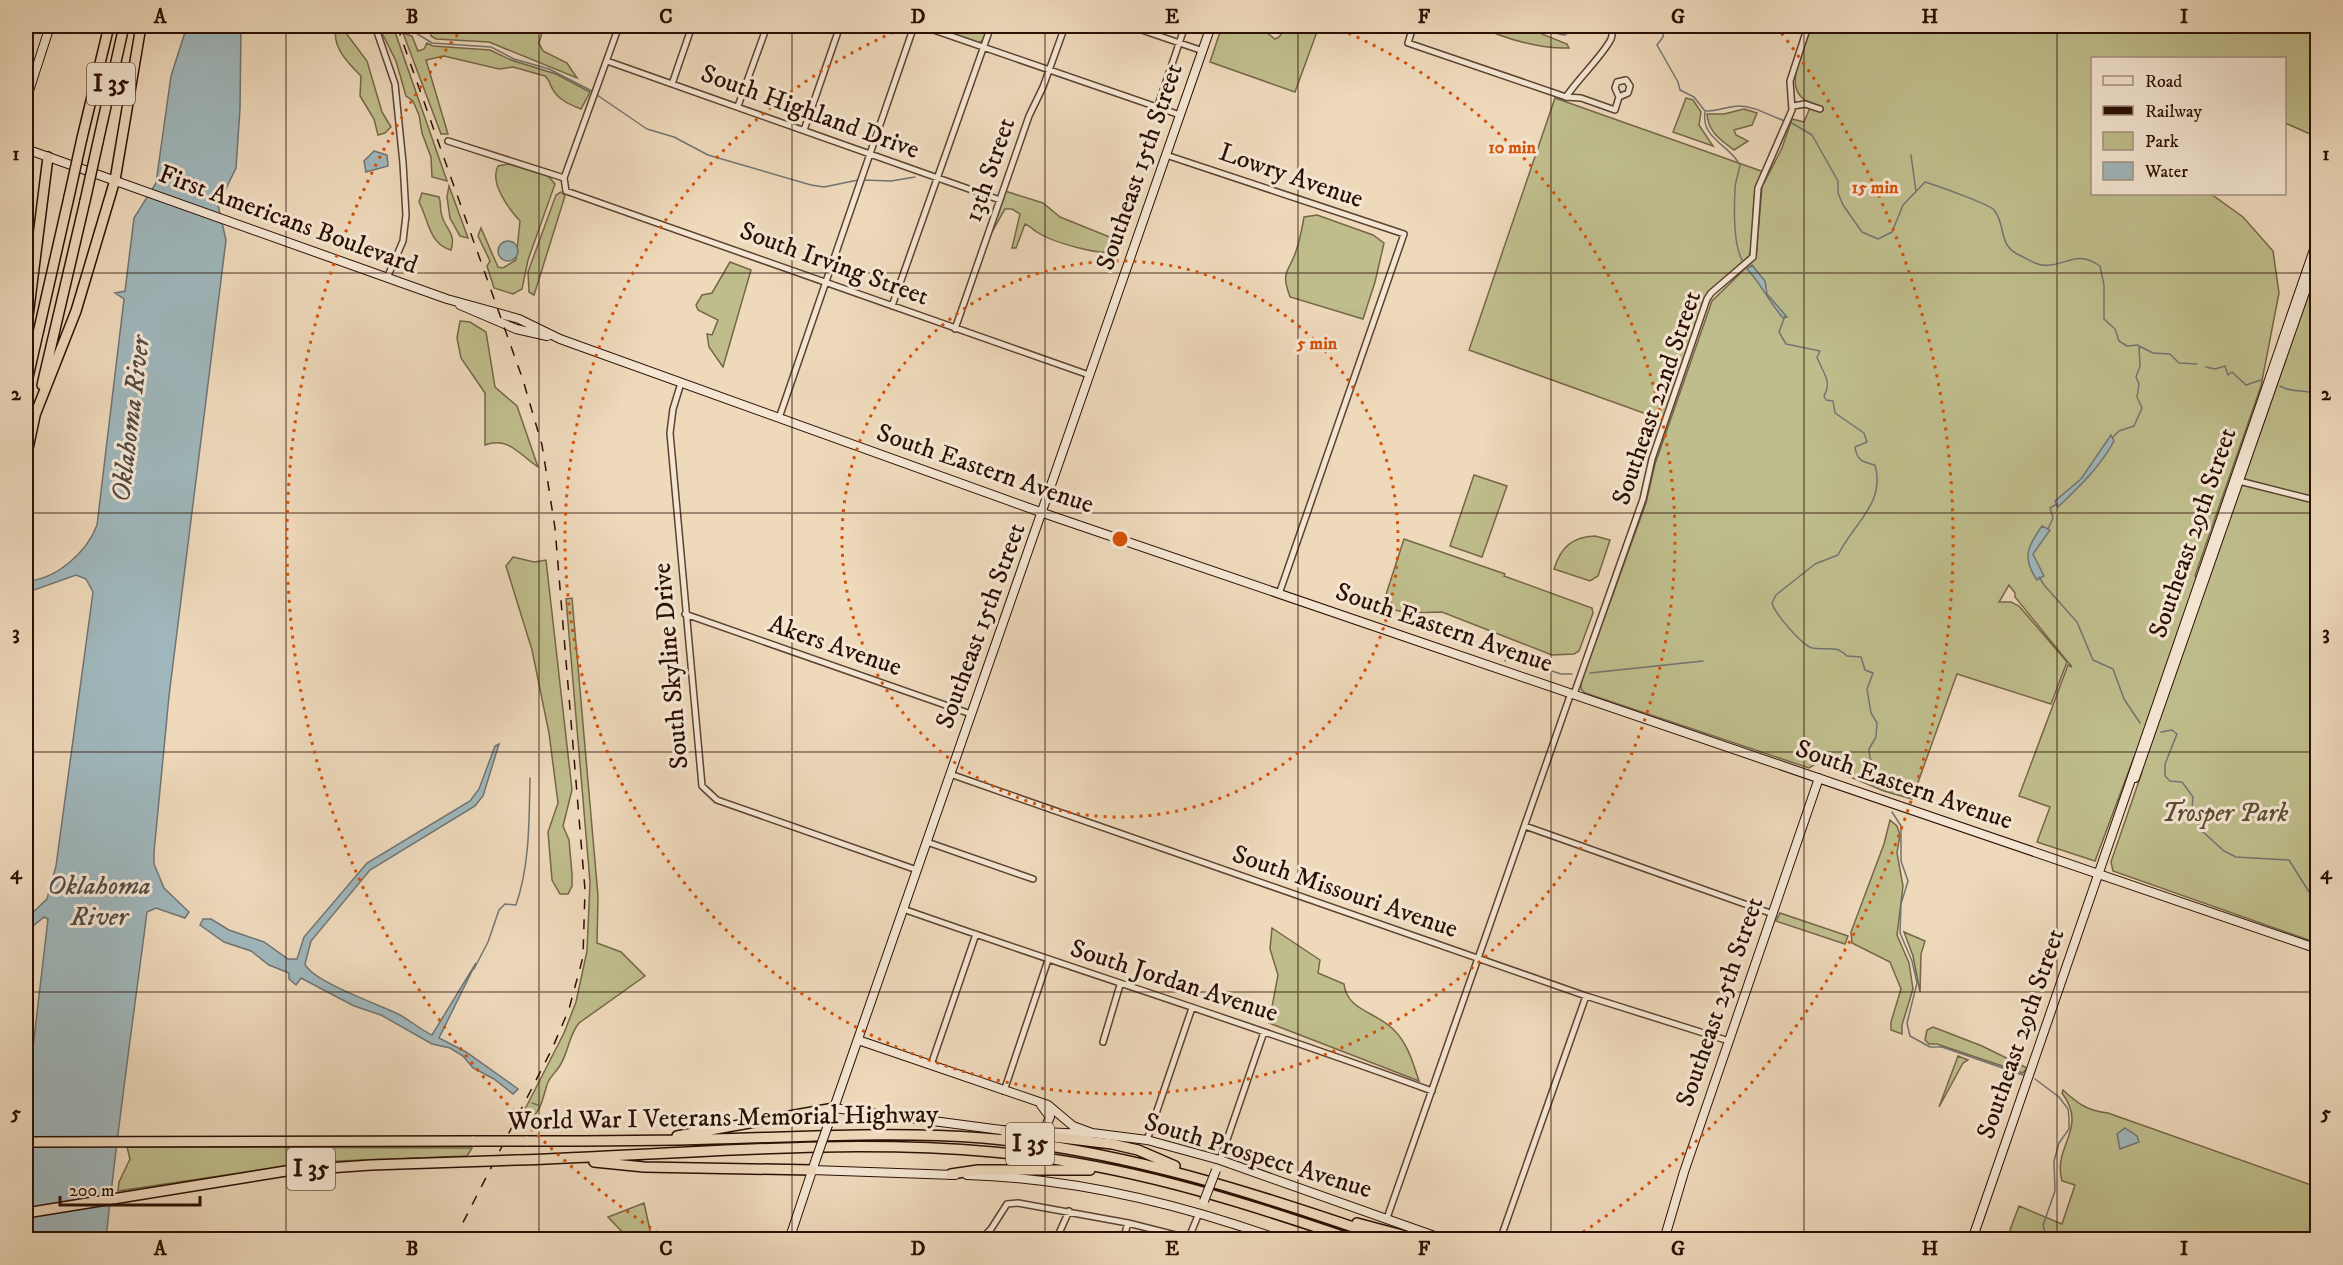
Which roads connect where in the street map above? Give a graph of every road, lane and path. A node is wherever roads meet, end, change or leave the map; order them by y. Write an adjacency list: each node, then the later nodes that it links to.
1 (50, 26): 31 (main road)
2 (103, 26): 27 (highway)
3 (109, 26): 27 (highway, I 35)
4 (124, 26): 58 (highway, I 35, bridge)
5 (141, 26): 45 (highway)
6 (375, 26): 49 (street)
7 (619, 26): 25 (street)
8 (692, 26): 28 (street)
9 (766, 26): 32 (street)
10 (840, 26): 37 (street)
11 (914, 26): 40 (street)
12 (922, 26): 23 (street)
13 (991, 26): 23 (street)
14 (1065, 26): 26 (street, 13th Street)
15 (1130, 26): 22 (street)
16 (1185, 26): 22 (street)
17 (1211, 26): 24 (main road, Southeast 15th Street)
18 (1419, 26): 21 (street)
19 (1610, 26): 29 (street)
20 (1808, 26): 33 (street, Southeast 22nd Street)
21 (1411, 28): 29 (street)
22 (1178, 42): 24 (street); 34 (street)
23 (982, 46): 26 (street); 44 (street)
24 (1203, 51): 36 (main road, Southeast 15th Street)
25 (607, 61): 28 (street, South Highland Drive); 43 (street)
26 (1049, 70): 34 (street); 46 (street, 13th Street)
27 (97, 72): 57 (highway, I 35, bridge)
28 (672, 84): 32 (street, South Highland Drive)
29 (1566, 97): 30 (street)
30 (1619, 97)
31 (26, 100)
32 (738, 106): 37 (street, South Highland Drive)
33 (1793, 106): 35 (street); 66 (street, Southeast 22nd Street)
34 (1157, 108): 36 (street)
35 (1820, 109)
36 (1180, 115): 41 (main road, Southeast 15th Street)
37 (804, 130): 40 (street, South Highland Drive)
38 (448, 141): 43 (street)
39 (26, 149): 42 (main road, First Americans Boulevard)
40 (870, 154): 44 (street, South Highland Drive); 50 (street)
41 (1166, 155): 55 (main road, Southeast 15th Street); 64 (street, Lowry Avenue)
42 (48, 156): 45 (main road, First Americans Boulevard); 54 (highway)
43 (564, 178): 50 (street, South Irving Street)
44 (937, 178): 46 (street, South Highland Drive); 52 (street)
45 (115, 180): 49 (main road, First Americans Boulevard); 58 (highway)
46 (999, 200): 53 (street, 13th Street)
47 (2318, 238): 48 (main road, Southeast 29th Street)
48 (2316, 254): 61 (main road, Southeast 29th Street)
49 (387, 278): 51 (main road, First Americans Boulevard)
50 (825, 280): 52 (street, South Irving Street); 59 (street)
51 (447, 299): 56 (main road, South Eastern Avenue)
52 (892, 306): 53 (street, South Irving Street)
53 (955, 329): 55 (street, South Irving Street)
54 (26, 332)
55 (1089, 375): 63 (main road, Southeast 15th Street)
56 (681, 383): 59 (main road, South Eastern Avenue); 65 (street, South Skyline Drive)
57 (26, 386)
58 (35, 415): 60 (highway, I 35)
59 (779, 418): 63 (main road, South Eastern Avenue)
60 (26, 458)
61 (2237, 480): 62 (street); 73 (main road, Southeast 29th Street)
62 (2318, 501)
63 (1043, 513): 64 (main road, South Eastern Avenue); 67 (main road, Southeast 15th Street)
64 (1279, 594): 66 (main road, South Eastern Avenue)
65 (686, 614): 67 (street, Akers Avenue); 72 (street, South Skyline Drive)
66 (1572, 694): 69 (main road, South Eastern Avenue); 70 (street, Southeast 22nd Street)
67 (971, 714): 68 (main road, Southeast 15th Street)
68 (950, 774): 71 (main road, Southeast 15th Street); 79 (street, South Missouri Avenue)
69 (1819, 778): 73 (main road, South Eastern Avenue); 76 (main road, Southeast 25th Street)
70 (1525, 826): 76 (street); 79 (street, Southeast 22nd Street)
71 (927, 842): 72 (main road, Southeast 15th Street); 74 (street)
72 (917, 870): 75 (main road, Southeast 15th Street)
73 (2098, 874): 78 (main road, South Eastern Avenue); 128 (main road, Southeast 29th Street)
74 (1033, 879)
75 (903, 909): 77 (street, South Jordan Avenue); 85 (main road, Southeast 15th Street)
76 (1773, 914): 86 (main road, Southeast 25th Street)
77 (976, 934): 80 (street, South Jordan Avenue); 88 (street)
78 (2318, 949)
79 (1479, 957): 82 (street, South Missouri Avenue); 90 (street, Southeast 22nd Street)
80 (1048, 960): 81 (street, South Jordan Avenue); 89 (street)
81 (1120, 985): 83 (street, South Jordan Avenue); 87 (street)
82 (1586, 996): 86 (street, South Missouri Avenue); 126 (street)
83 (1192, 1008): 84 (street, South Jordan Avenue); 97 (street)
84 (1264, 1032): 90 (street, South Jordan Avenue); 102 (street)
85 (858, 1040): 88 (main road, South Prospect Avenue); 92 (main road, Southeast 15th Street)
86 (1729, 1041): 127 (main road, Southeast 25th Street)
87 (1103, 1042)
88 (931, 1065): 89 (main road, South Prospect Avenue)
89 (1004, 1091): 91 (main road, South Prospect Avenue)
90 (1432, 1091): 111 (street, Southeast 22nd Street)
91 (1040, 1104): 94 (main road); 95 (main road, South Prospect Avenue)
92 (834, 1108): 93 (main road); 98 (highway); 103 (main road, Southeast 15th Street, bridge)
93 (1004, 1131): 94 (main road); 106 (highway)
94 (1038, 1131): 95 (main road)
95 (1092, 1133): 97 (main road, South Prospect Avenue)
96 (26, 1136): 100 (highway, I 35)
97 (1147, 1140): 102 (main road, South Prospect Avenue)
98 (652, 1141): 100 (highway, World War I Veterans Memorial Highway / I 35, bridge); 106 (highway, World War I Veterans Memorial Highway / I 35)
99 (26, 1142): 100 (highway, World War I Veterans Memorial Highway)
100 (42, 1142)
101 (556, 1158): 103 (highway); 104 (highway, World War I Veterans Memorial Highway / I 35); 108 (highway, World War I Veterans Memorial Highway / I 35, bridge)
102 (1220, 1160): 109 (main road, bridge); 111 (main road, South Prospect Avenue)
103 (812, 1170): 105 (main road); 115 (main road, Southeast 15th Street)
104 (1119, 1170): 105 (highway); 113 (highway, World War I Veterans Memorial Highway / I 35)
105 (951, 1174): 109 (main road)
106 (1203, 1178): 110 (highway, World War I Veterans Memorial Highway / I 35)
107 (1069, 1210): 112 (street); 116 (street); 117 (street)
108 (26, 1212)
109 (1199, 1213): 114 (street); 120 (main road)
110 (1328, 1218): 123 (highway, World War I Veterans Memorial Highway / I 35); 124 (highway)
111 (1387, 1218): 125 (main road, South Prospect Avenue)
112 (1128, 1223): 114 (street); 118 (street)
113 (1322, 1229): 121 (highway); 122 (highway, World War I Veterans Memorial Highway / I 35)
114 (1188, 1238): 119 (street)
115 (789, 1239)
116 (980, 1239)
117 (1056, 1239)
118 (1123, 1239)
119 (1195, 1239)
120 (1281, 1239)
121 (1344, 1239)
122 (1354, 1239)
123 (1391, 1239)
124 (1421, 1239)
125 (1446, 1239)
126 (1500, 1239)
127 (1664, 1239)
128 (1972, 1239)

